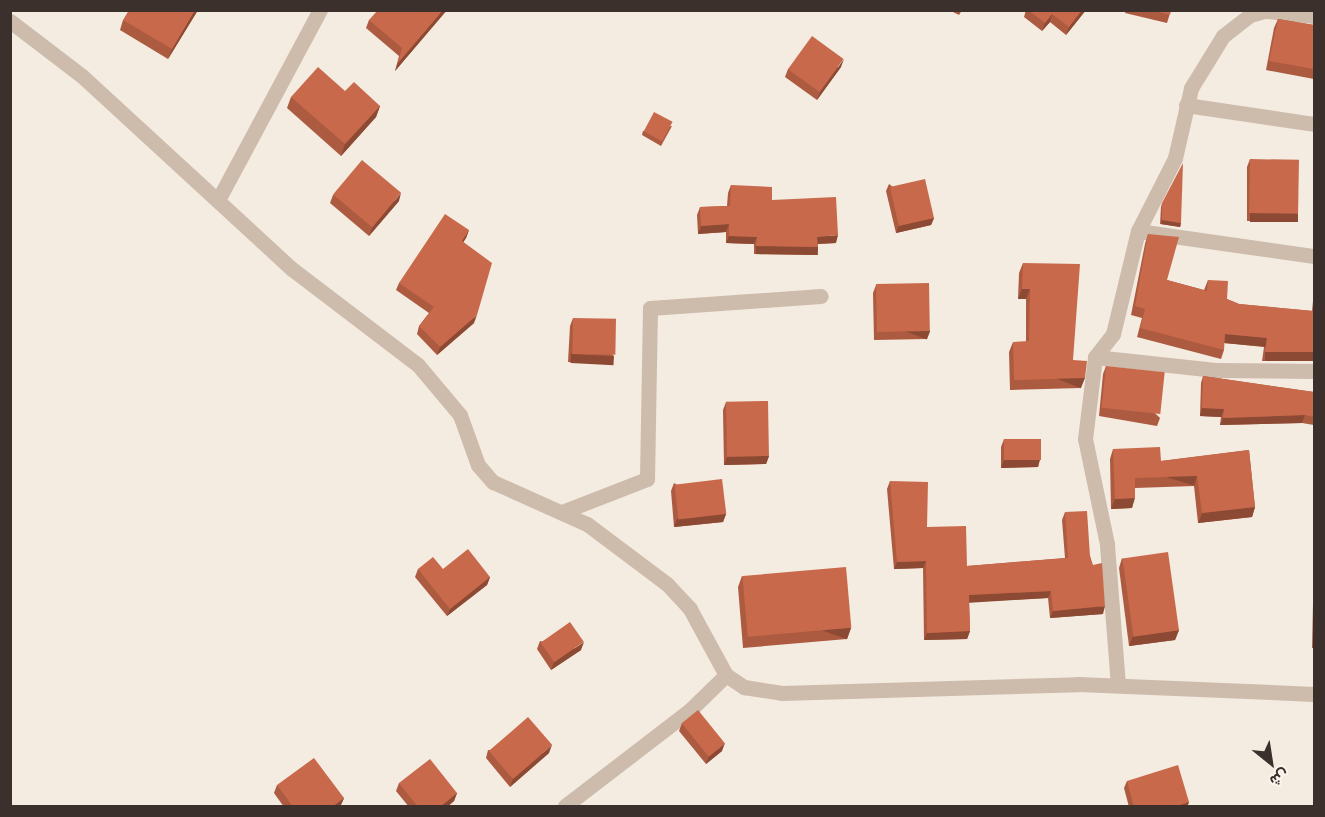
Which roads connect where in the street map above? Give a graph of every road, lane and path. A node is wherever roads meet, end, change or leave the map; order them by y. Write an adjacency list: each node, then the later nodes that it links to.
1 (320, 10): 7 (street)
2 (1267, 11): 3 (street); 5 (street)
3 (1314, 16)
4 (10, 21): 7 (street)
5 (1186, 105): 6 (street); 8 (street)
6 (1314, 124)
7 (218, 200): 13 (street)
8 (1138, 231): 9 (street); 11 (street)
9 (1314, 256)
10 (821, 297): 13 (street)
11 (1095, 357): 12 (street); 15 (street)
12 (1314, 371)
13 (562, 512): 14 (street)
14 (726, 675): 15 (street); 17 (street)
15 (1118, 685): 16 (street)
16 (1314, 694)
17 (565, 807)

